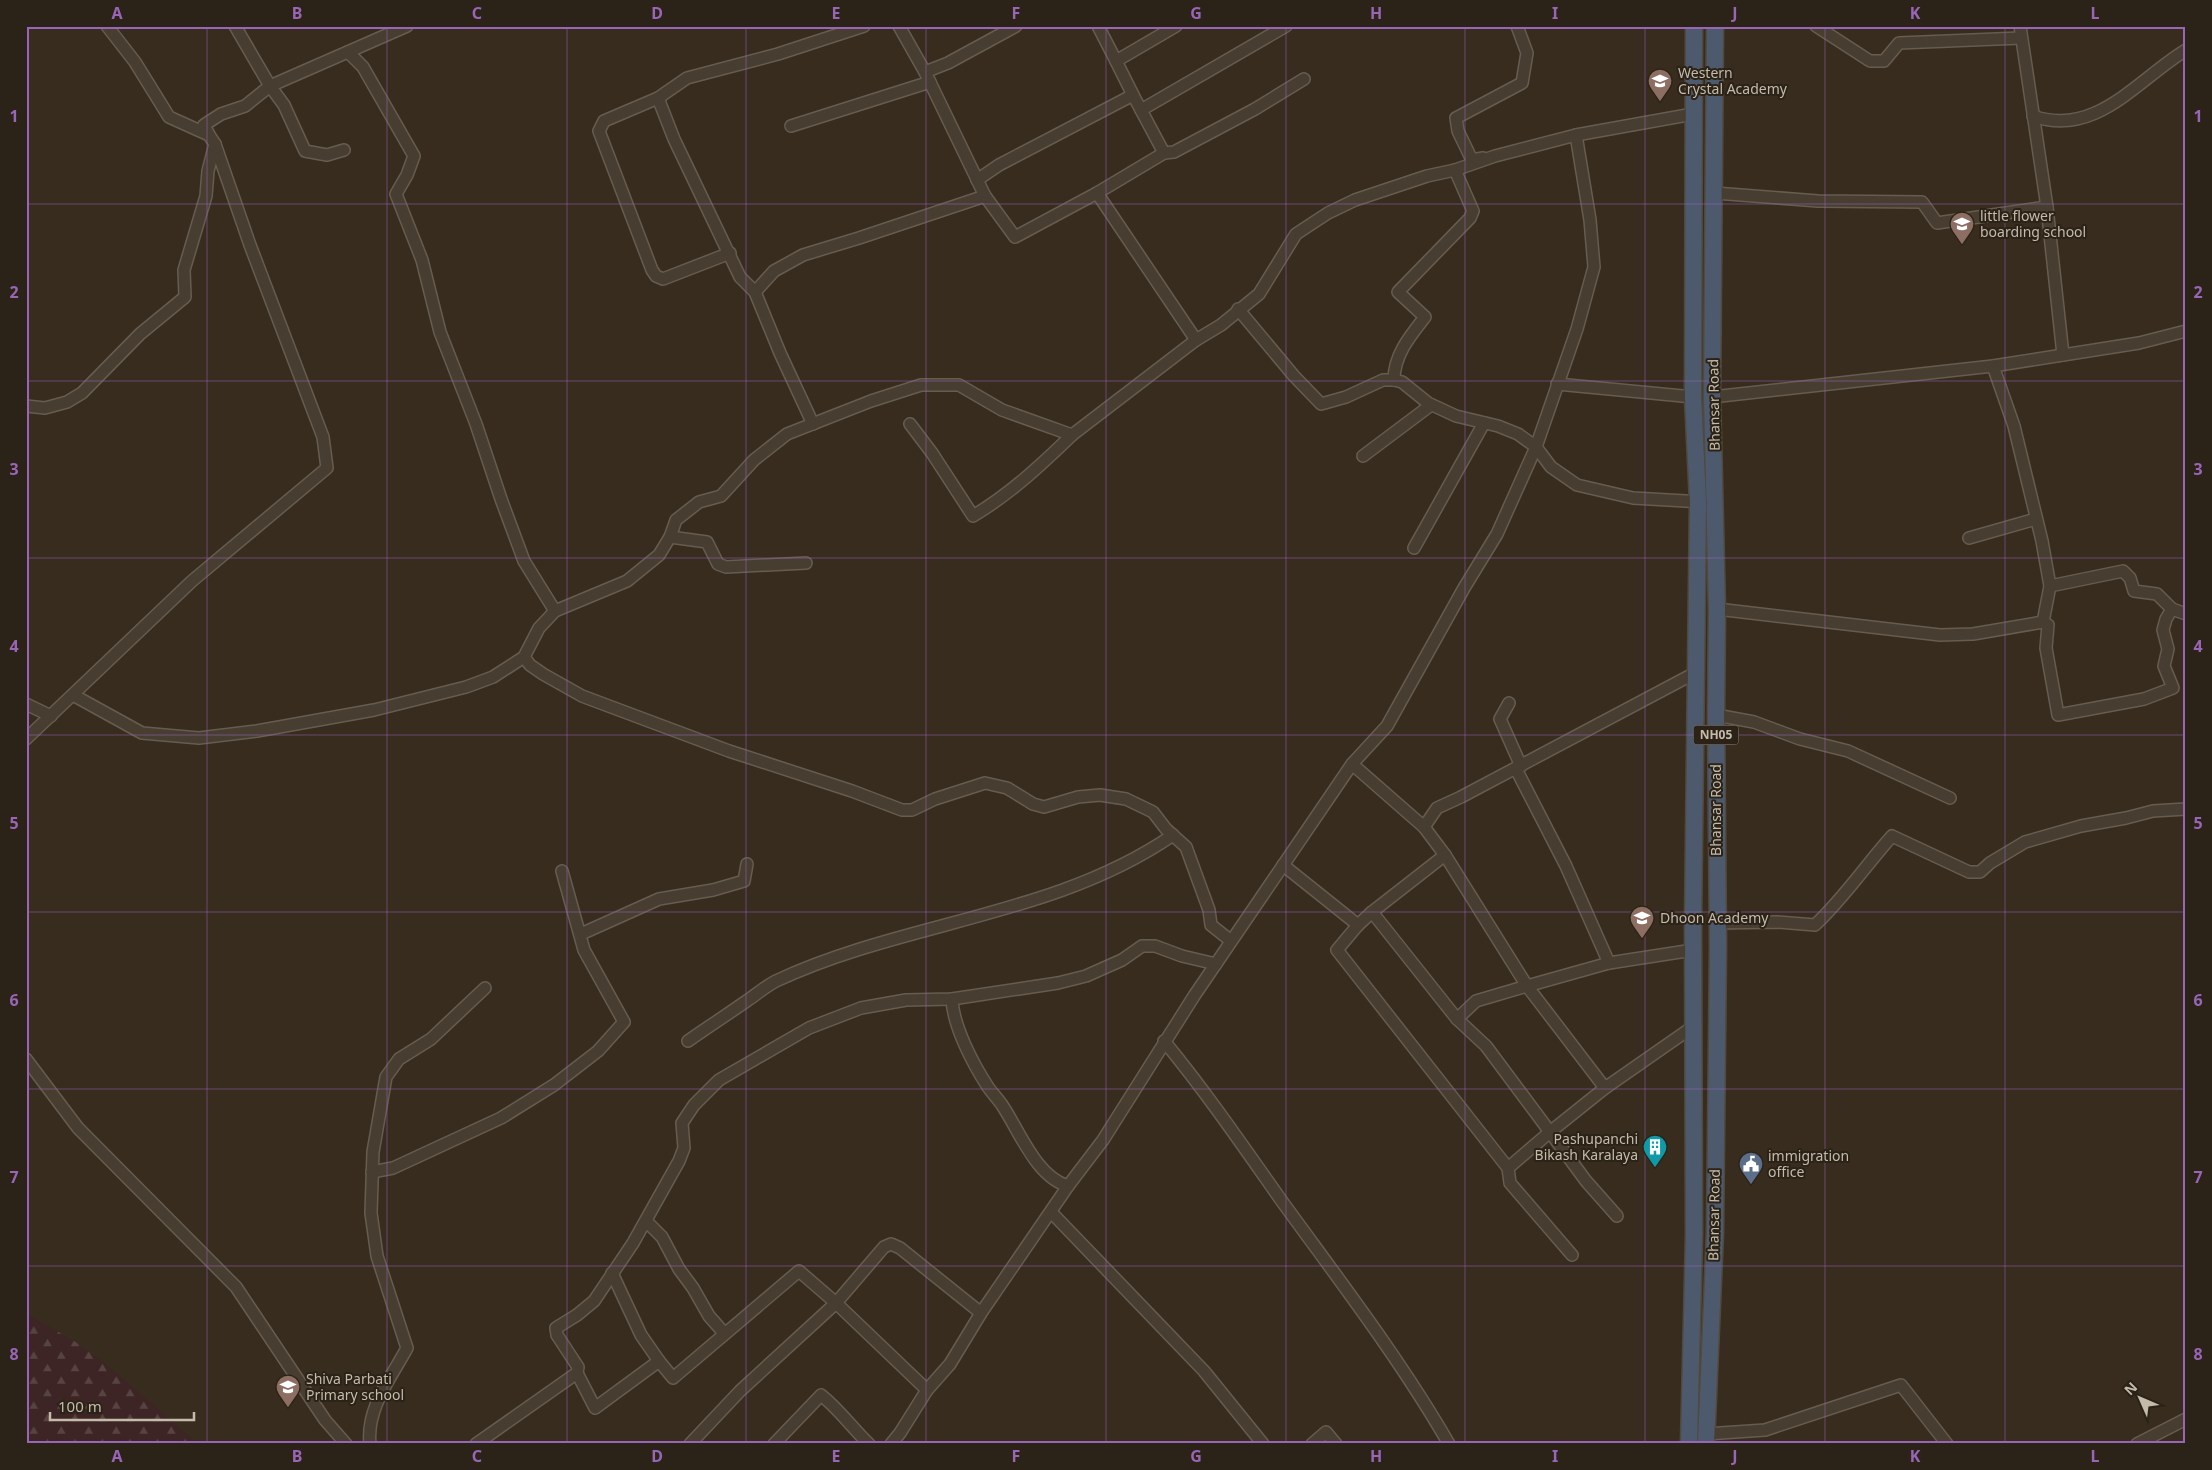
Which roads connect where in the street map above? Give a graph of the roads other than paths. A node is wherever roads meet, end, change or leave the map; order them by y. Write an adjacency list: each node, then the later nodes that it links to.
1 (108, 26): 29 (street)
2 (235, 26): 21 (street)
3 (407, 26): 17 (street)
4 (864, 26): 23 (street)
5 (899, 26): 19 (street)
6 (1016, 26): 19 (street)
7 (1098, 26): 18 (street)
8 (1176, 26): 18 (street)
9 (1286, 26): 24 (street)
10 (1517, 26): 32 (street)
11 (1694, 26): 25 (highway, Bhansar Road / NH05)
12 (1715, 26): 36 (highway, Bhansar Road / NH05)
13 (1816, 26): 14 (street)
14 (1835, 32): 15 (street)
15 (2020, 32): 26 (street)
16 (2186, 50): 26 (street)
17 (348, 52): 21 (street); 68 (street)
18 (1116, 61): 22 (street)
19 (928, 77): 27 (street); 34 (street)
20 (1304, 79): 31 (street)
21 (270, 86): 29 (street); 30 (street)
22 (1133, 95): 24 (street); 34 (street)
23 (658, 98): 39 (street); 39 (street)
24 (1141, 110): 31 (street)
25 (1693, 114): 28 (street); 48 (highway, Bhansar Road / NH05)
26 (2033, 116): 38 (street)
27 (791, 126)
28 (1576, 135): 32 (street); 47 (street)
29 (212, 139): 51 (street); 73 (street)
30 (344, 150)
31 (1164, 153): 35 (street)
32 (1495, 156): 33 (street)
33 (1455, 170): 41 (street); 46 (street)
34 (977, 180): 37 (street)
35 (1097, 193): 37 (street); 43 (street)
36 (1715, 193): 38 (street); 49 (highway, Bhansar Road / NH05)
37 (985, 196): 40 (street)
38 (2047, 207): 44 (street)
39 (730, 253): 40 (street)
40 (755, 292): 53 (street)
41 (1238, 309): 43 (street); 46 (street)
42 (2186, 331): 44 (street)
43 (1196, 340): 55 (street)
44 (2063, 355): 45 (street)
45 (1993, 366): 49 (street); 60 (street)
46 (1394, 380): 50 (street)
47 (1556, 384): 48 (street); 56 (street)
48 (1693, 397): 59 (highway, Bhansar Road / NH05)
49 (1712, 397): 58 (highway, Bhansar Road / NH05)
50 (1431, 405): 52 (street); 57 (street)
51 (26, 406)
52 (1484, 423): 56 (street); 63 (street)
53 (813, 424): 55 (street); 61 (street)
54 (910, 424): 55 (street)
55 (1072, 435)
56 (1536, 447): 59 (street); 79 (street)
57 (1363, 456)
58 (1716, 500): 59 (street); 66 (highway, Bhansar Road / NH05)
59 (1698, 502): 72 (highway, Bhansar Road / NH05)
60 (2036, 519): 62 (street); 65 (street)
61 (670, 538): 64 (street); 68 (street)
62 (1969, 538)
63 (1414, 548)
64 (806, 563)
65 (2050, 586): 67 (street); 70 (street)
66 (1717, 609): 70 (street); 76 (highway, Bhansar Road / NH05)
67 (2172, 609): 69 (street); 70 (street)
68 (555, 611): 71 (street)
69 (2186, 614)
70 (2043, 622)
71 (524, 657): 73 (street); 84 (street)
72 (1695, 673): 80 (street); 94 (highway, Bhansar Road / NH05)
73 (73, 695): 77 (street)
74 (1509, 703): 80 (street)
75 (26, 704): 77 (street)
76 (1716, 714): 81 (street); 90 (highway, Bhansar Road / NH05)
77 (51, 716): 78 (street)
78 (26, 739)
79 (1352, 764): 83 (street); 87 (street)
80 (1519, 767): 83 (street); 95 (street)
81 (1950, 798)
82 (2186, 809): 90 (street)
83 (1424, 827): 85 (street)
84 (1173, 835): 93 (street); 102 (street)
85 (1446, 855): 89 (street); 97 (street)
86 (747, 864): 92 (street)
87 (1283, 866): 91 (street); 93 (street)
88 (562, 871): 92 (street)
89 (1372, 912): 91 (street); 100 (street)
90 (1716, 924): 122 (highway, Bhansar Road / NH05)
91 (1358, 925): 107 (street)
92 (581, 934): 108 (street)
93 (1231, 941): 96 (street)
94 (1693, 950): 95 (street); 101 (highway, Bhansar Road / NH05)
95 (1609, 963): 97 (street)
96 (1216, 964): 99 (street); 103 (street)
97 (1527, 986): 100 (street); 105 (street)
98 (486, 988): 108 (street)
99 (952, 999): 109 (street); 112 (street)
100 (1457, 1020): 106 (street)
101 (1694, 1026): 105 (street); 134 (highway, Bhansar Road / NH05)
102 (688, 1041)
103 (1164, 1041): 109 (street); 133 (street)
104 (26, 1059): 123 (street)
105 (1605, 1088): 106 (street)
106 (1550, 1132): 107 (street); 111 (street)
107 (1508, 1168): 113 (street)
108 (372, 1172): 124 (street)
109 (1068, 1186): 110 (street)
110 (1051, 1212): 116 (street); 130 (street)
111 (1617, 1216)
112 (646, 1221): 114 (street); 117 (street)
113 (1572, 1256)
114 (612, 1273): 118 (street); 119 (street)
115 (836, 1303): 116 (street); 117 (street); 120 (street); 126 (street)
116 (981, 1313): 120 (street)
117 (724, 1333): 118 (street)
118 (659, 1361): 119 (street)
119 (576, 1373): 125 (street)
120 (927, 1390): 129 (street)
121 (2186, 1419): 136 (street)
122 (1706, 1439): 135 (street)
123 (346, 1444)
124 (370, 1444)
125 (476, 1444)
126 (690, 1444)
127 (774, 1444): 128 (street)
128 (869, 1444)
129 (891, 1444)
130 (1263, 1444)
131 (1312, 1444): 132 (street)
132 (1336, 1444)
133 (1449, 1444)
134 (1689, 1444)
135 (1947, 1444)
136 (2137, 1444)

